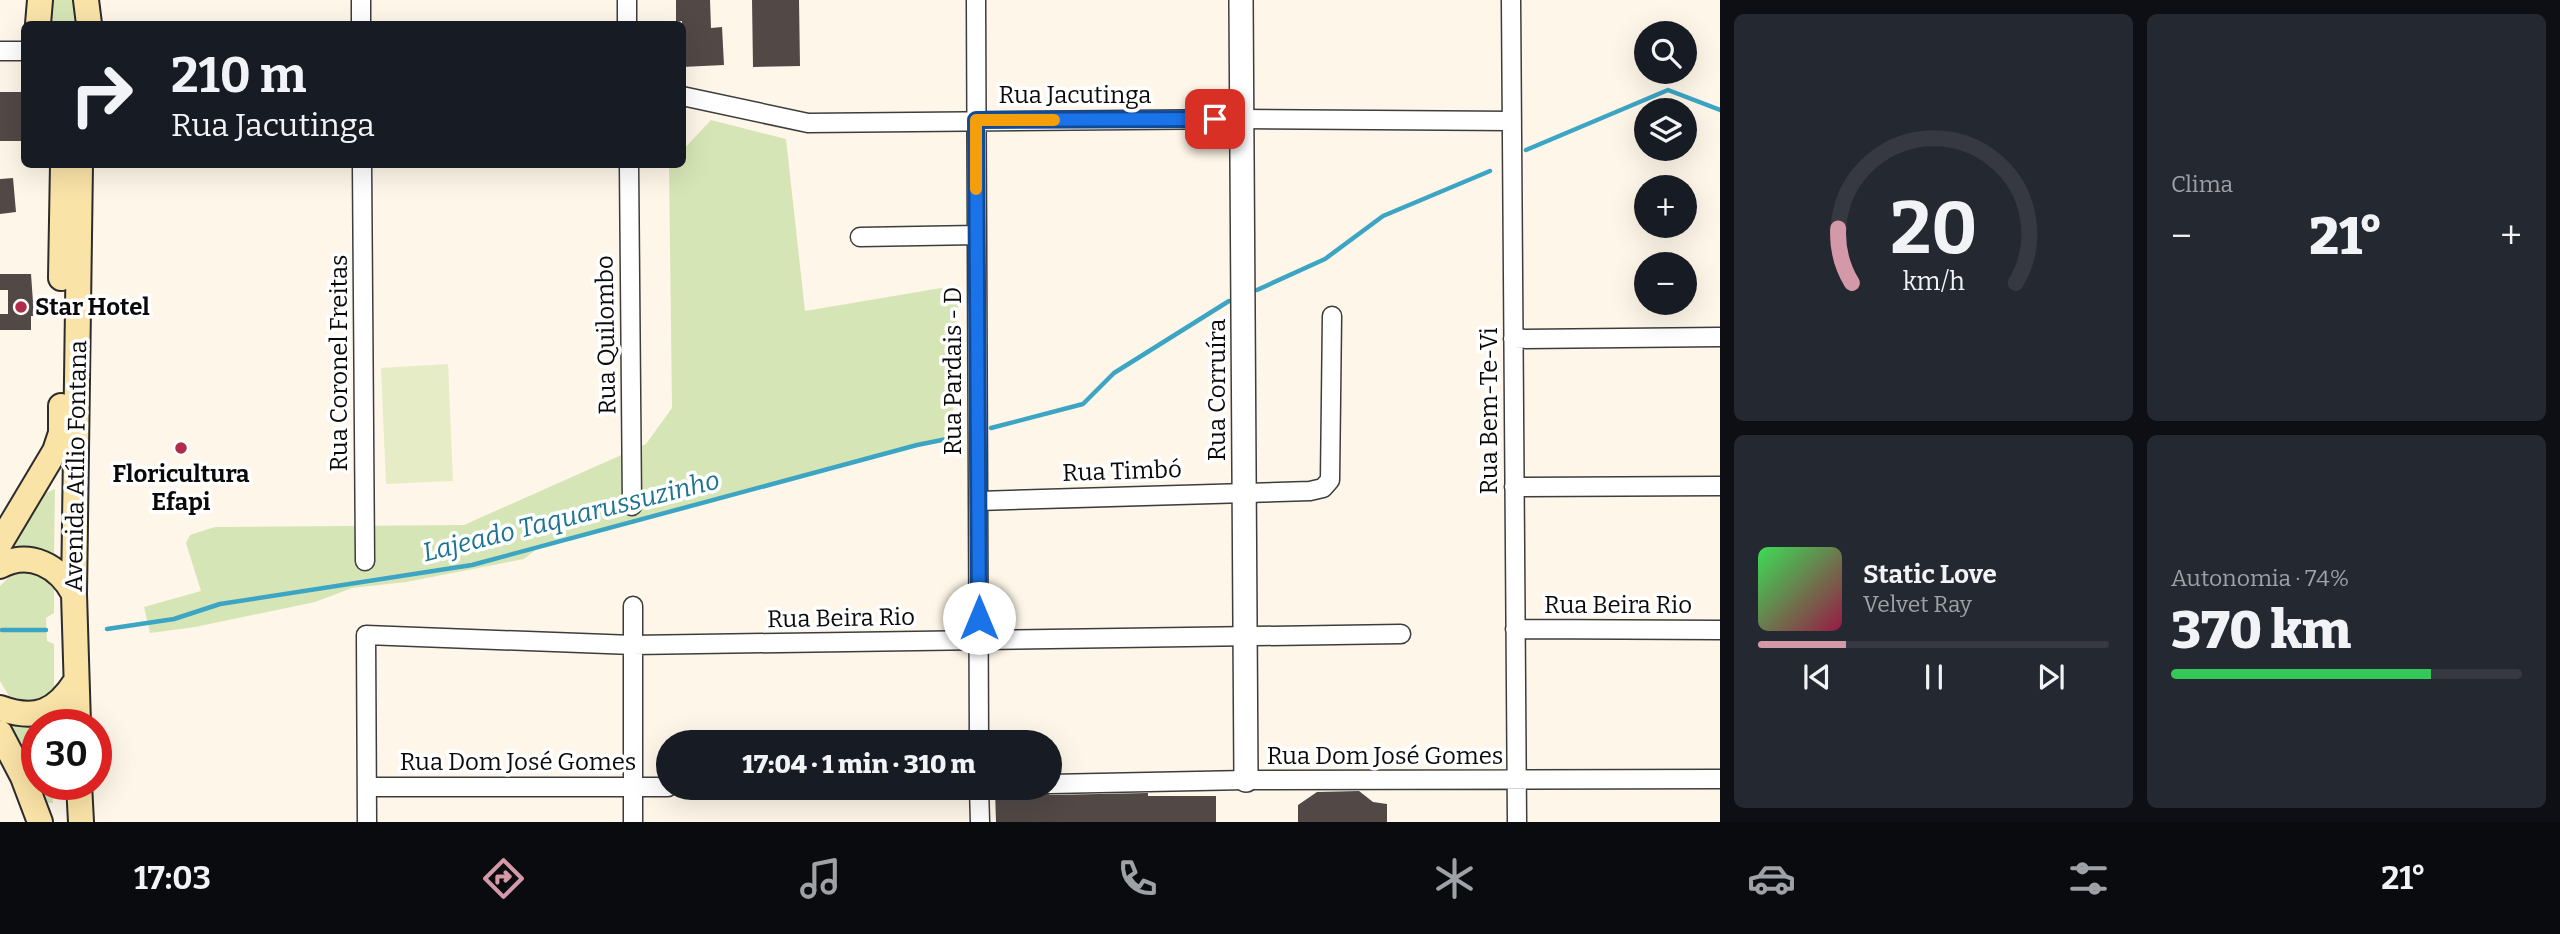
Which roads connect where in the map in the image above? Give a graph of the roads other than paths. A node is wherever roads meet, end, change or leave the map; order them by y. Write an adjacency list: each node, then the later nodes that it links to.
1 (40, 0): 8 (main road)
2 (86, 0): 9 (main road)
3 (361, 0): 10 (street)
4 (627, 0): 11 (street)
5 (976, 0): 16 (street, Rua Pardais - D)
6 (1241, 0): 15 (street, Rua Corruíra)
7 (1511, 0): 17 (street, Rua Bem-Te-Vi)
8 (38, 21)
9 (89, 21)
10 (361, 21)
11 (627, 21)
12 (0, 51): 13 (street)
13 (21, 51)
14 (686, 97): 16 (street, Rua Jacutinga)
15 (1241, 119): 16 (street, Rua Jacutinga); 17 (street, Rua Jacutinga); 29 (street, Rua Corruíra)
16 (976, 120): 22 (street, Rua Pardais - D)
17 (1512, 121): 26 (street, Rua Bem-Te-Vi)
18 (63, 168): 32 (main road, Avenida Atílio Fontana)
19 (80, 168): 35 (main road, Avenida Atílio Fontana)
20 (362, 168): 33 (street, Rua Coronel Freitas)
21 (629, 168): 31 (street, Rua Quilombo)
22 (976, 235): 23 (street); 30 (street, Rua Pardais - D)
23 (860, 237)
24 (1332, 316): 29 (street, Rua Timbó)
25 (1720, 337): 26 (street)
26 (1513, 339): 28 (street, Rua Bem-Te-Vi)
27 (1720, 486): 28 (street)
28 (1514, 487): 37 (street, Rua Bem-Te-Vi)
29 (1243, 492): 30 (street, Rua Timbó); 40 (street, Rua Corruíra)
30 (978, 500): 41 (street, Rua Pardais - D)
31 (632, 506)
32 (0, 543)
33 (365, 561)
34 (0, 566): 35 (main road)
35 (74, 594): 43 (main road, Avenida Atílio Fontana)
36 (633, 606): 42 (street)
37 (1515, 629): 38 (street, Rua Beira Rio); 50 (street, Rua Bem-Te-Vi)
38 (1720, 630)
39 (1401, 634): 40 (street, Rua Beira Rio)
40 (1244, 637): 41 (street, Rua Beira Rio); 49 (street, Rua Corruíra)
41 (979, 642): 42 (street, Rua Beira Rio); 46 (street, Rua Pardais - D)
42 (633, 645): 52 (street, Rua Beira Rio); 53 (street)
43 (76, 681): 44 (main road); 45 (main road, Avenida Atílio Fontana)
44 (0, 708)
45 (77, 709)
46 (979, 730)
47 (0, 733): 57 (main road)
48 (1720, 779): 50 (street, Rua Dom José Gomes)
49 (1246, 780): 50 (street, Rua Dom José Gomes); 51 (street, Rua Dom José Gomes)
50 (1517, 781): 62 (street, Rua Bem-Te-Vi)
51 (1062, 784)
52 (367, 787): 53 (street, Rua Dom José Gomes); 59 (street)
53 (632, 787): 54 (street, Rua Dom José Gomes); 60 (street)
54 (656, 787)
55 (79, 800): 58 (main road)
56 (979, 800): 61 (street)
57 (40, 822)
58 (80, 822)
59 (367, 822)
60 (633, 822)
61 (980, 822)
62 (1517, 822)

